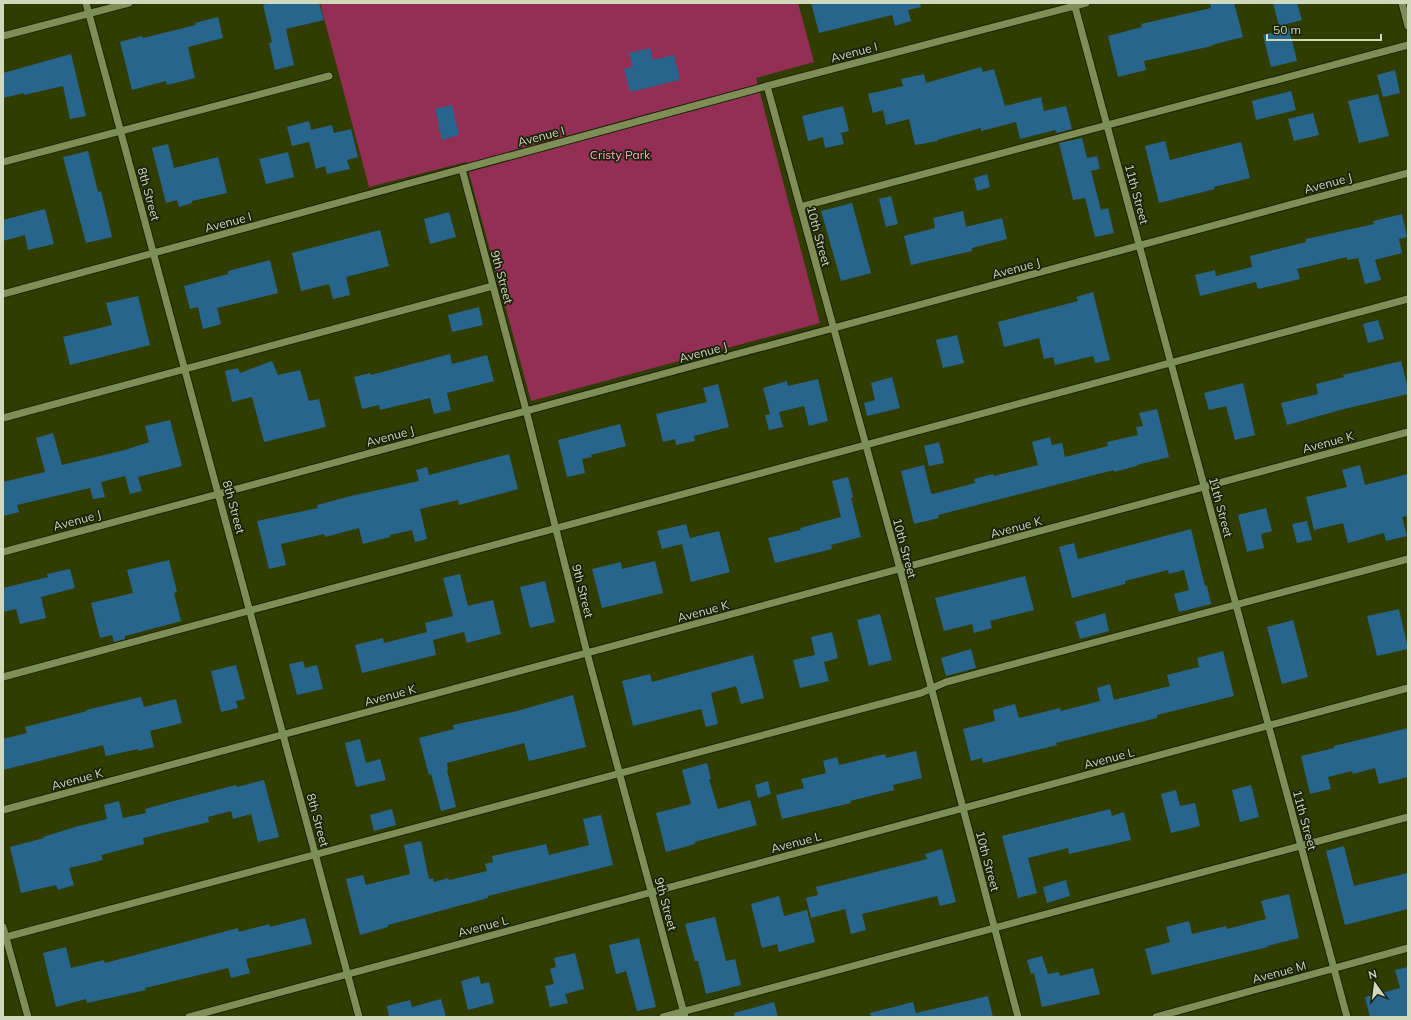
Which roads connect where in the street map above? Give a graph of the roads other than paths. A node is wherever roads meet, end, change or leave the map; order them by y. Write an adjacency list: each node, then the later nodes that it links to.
1 (86, 3): 6 (street, 8th Street)
2 (129, 3): 6 (street)
3 (1086, 3): 5 (street, Avenue I)
4 (1402, 3): 7 (street)
5 (1074, 4): 11 (street, Avenue I); 12 (street, 11th Street)
6 (89, 14): 8 (street); 13 (street, 8th Street)
7 (1408, 26)
8 (3, 36)
9 (1408, 45): 12 (street)
10 (329, 76): 13 (street)
11 (766, 86): 15 (street, Avenue I); 17 (street, 10th Street)
12 (1107, 125): 17 (street); 18 (street, 11th Street)
13 (120, 131): 14 (street); 19 (street, 8th Street)
14 (3, 162)
15 (462, 169): 19 (street, Avenue I); 20 (street, 9th Street)
16 (1408, 173): 18 (street, Avenue J)
17 (800, 207): 23 (street, 10th Street)
18 (1139, 246): 23 (street, Avenue J); 24 (street, 11th Street)
19 (154, 254): 21 (street, Avenue I); 25 (street, 8th Street)
20 (493, 286): 25 (street); 26 (street, 9th Street)
21 (3, 294)
22 (1408, 299): 24 (street)
23 (833, 328): 26 (street, Avenue J); 29 (street, 10th Street)
24 (1171, 363): 29 (street); 30 (street, 11th Street)
25 (185, 369): 27 (street); 31 (street, 8th Street)
26 (526, 410): 31 (street, Avenue J); 32 (street, 9th Street)
27 (3, 418)
28 (1408, 432): 30 (street, Avenue K)
29 (865, 445): 32 (street); 35 (street, 10th Street)
30 (1204, 487): 35 (street, Avenue K); 36 (street, 11th Street)
31 (218, 494): 33 (street, Avenue J); 37 (street, 8th Street)
32 (556, 528): 37 (street); 38 (street, 9th Street)
33 (3, 552)
34 (1408, 559): 36 (street)
35 (900, 569): 38 (street, Avenue K); 40 (street, 10th Street)
36 (1236, 605): 40 (street); 42 (street, 11th Street)
37 (250, 610): 39 (street); 43 (street, 8th Street)
38 (587, 653): 43 (street, Avenue K); 44 (street, 9th Street)
39 (3, 677)
40 (931, 688): 44 (street); 45 (street, 10th Street)
41 (1408, 688): 42 (street, Avenue L)
42 (1269, 727): 45 (street, Avenue L); 48 (street, 11th Street)
43 (284, 735): 46 (street, Avenue K); 49 (street, 8th Street)
44 (619, 773): 49 (street); 50 (street, 9th Street)
45 (963, 809): 50 (street, Avenue L); 52 (street, 10th Street)
46 (3, 810)
47 (1408, 818): 48 (street)
48 (1301, 846): 52 (street); 55 (street, 11th Street)
49 (316, 854): 53 (street); 56 (street, 8th Street)
50 (651, 893): 56 (street, Avenue L); 57 (street, 9th Street)
51 (3, 927): 53 (street)
52 (995, 928): 57 (street); 62 (street, 10th Street)
53 (6, 936): 58 (street)
54 (1408, 948): 55 (street, Avenue M)
55 (1334, 969): 63 (street, Avenue M); 64 (street, 11th Street)
56 (348, 974): 59 (street, Avenue L); 60 (street, 8th Street)
57 (684, 1014): 61 (street)
58 (28, 1017)
59 (189, 1017)
60 (359, 1017)
61 (663, 1017)
62 (1018, 1017)
63 (1156, 1017)
64 (1347, 1017)

